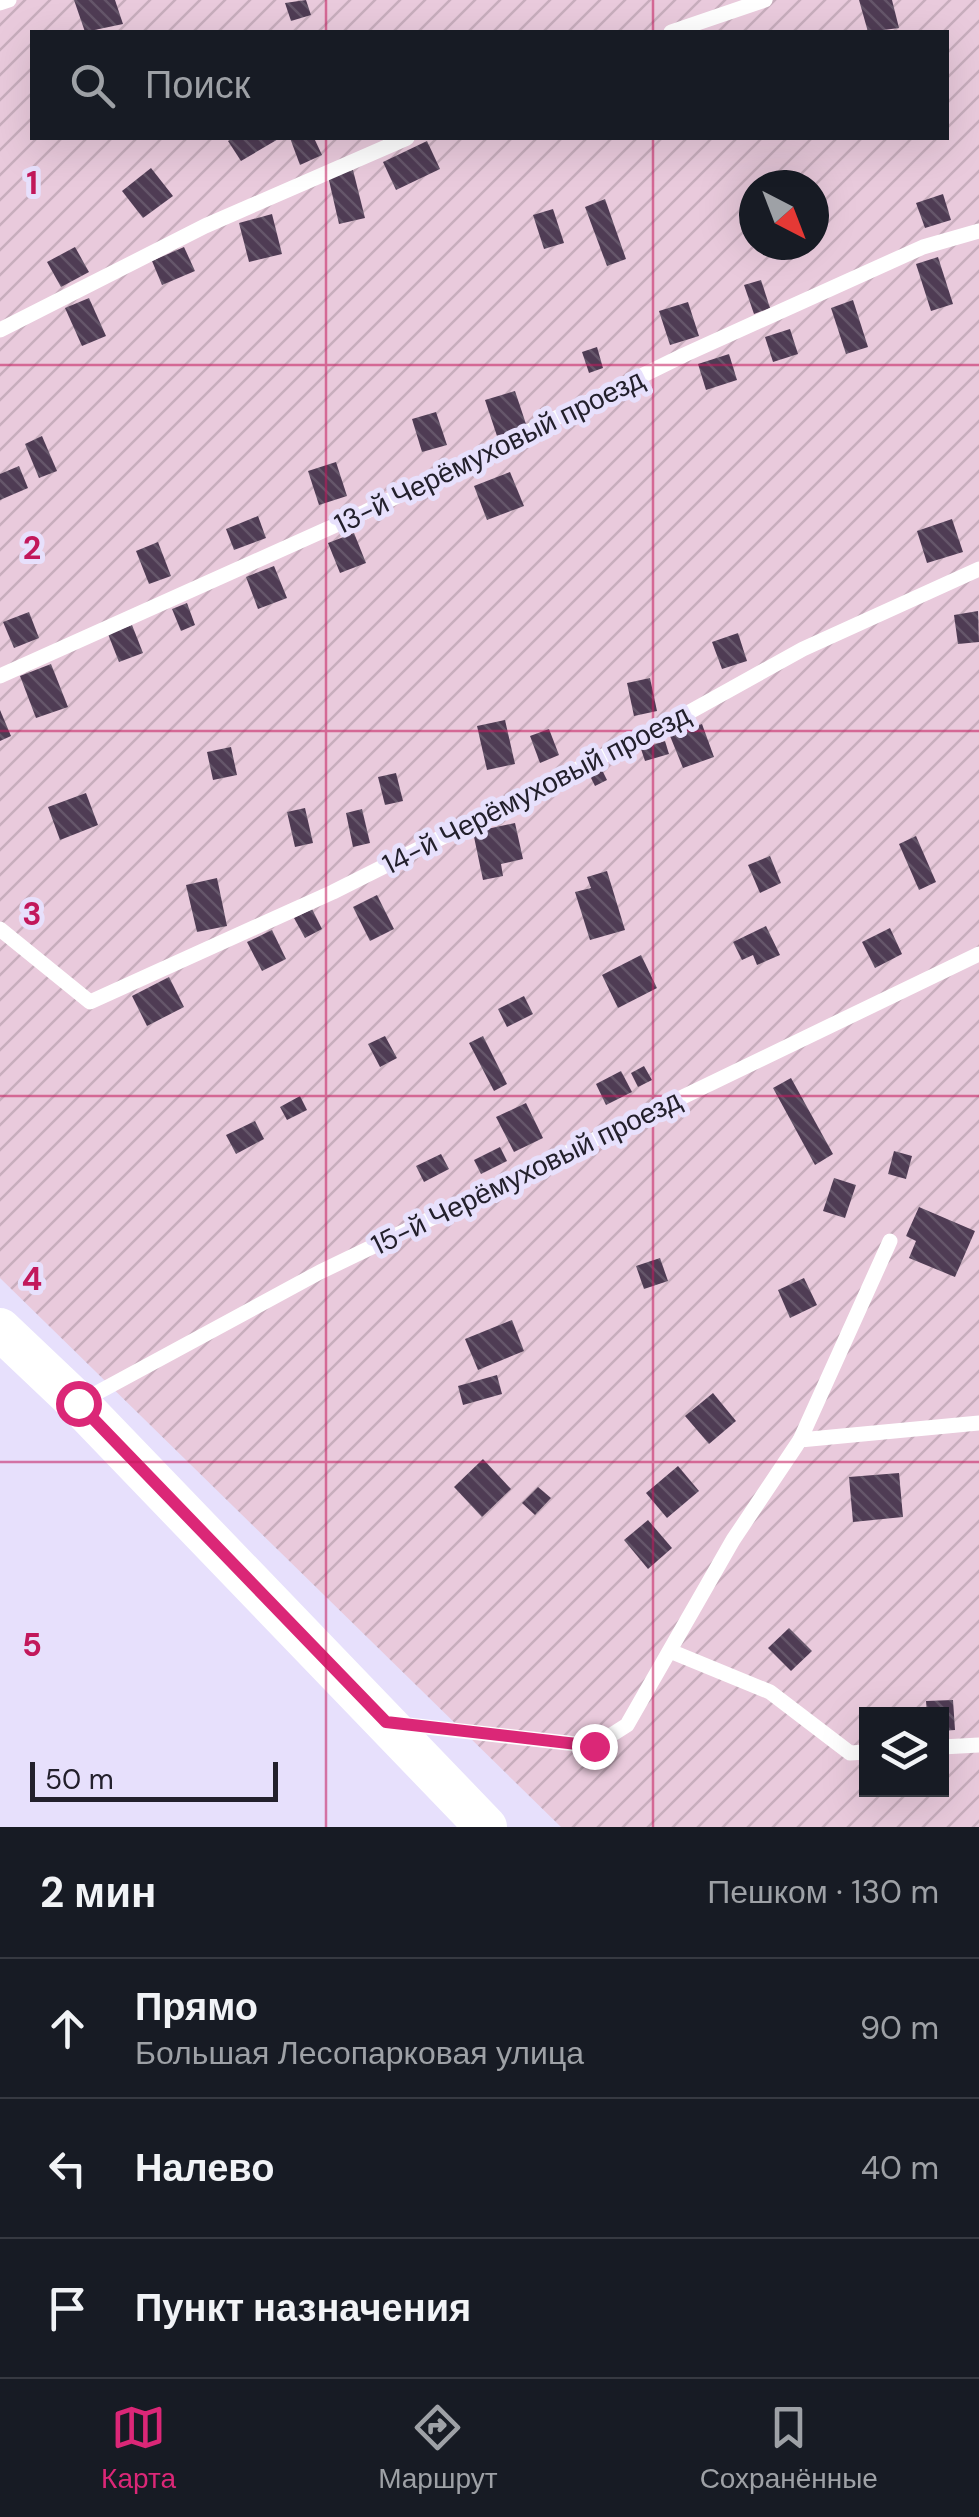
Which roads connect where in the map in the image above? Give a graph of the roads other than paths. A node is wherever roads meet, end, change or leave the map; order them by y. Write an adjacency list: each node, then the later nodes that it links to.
1 (9, 0): 3 (lane)
2 (764, 0): 4 (lane)
3 (0, 3)
4 (677, 30)
5 (401, 140): 7 (lane)
6 (979, 231): 9 (lane, 13-й Черёмуховый проезд)
7 (0, 330)
8 (979, 568): 10 (lane, 14-й Черёмуховый проезд)
9 (0, 676)
10 (0, 929)
11 (979, 954): 14 (lane, 15-й Черёмуховый проезд)
12 (890, 1241): 16 (lane)
13 (0, 1328): 14 (main road)
14 (78, 1403): 18 (main road)
15 (979, 1423): 16 (lane)
16 (800, 1440): 17 (lane)
17 (670, 1651): 18 (lane); 21 (lane)
18 (386, 1722): 22 (main road)
19 (979, 1745): 20 (lane)
20 (949, 1747)
21 (859, 1752)
22 (486, 1827)

